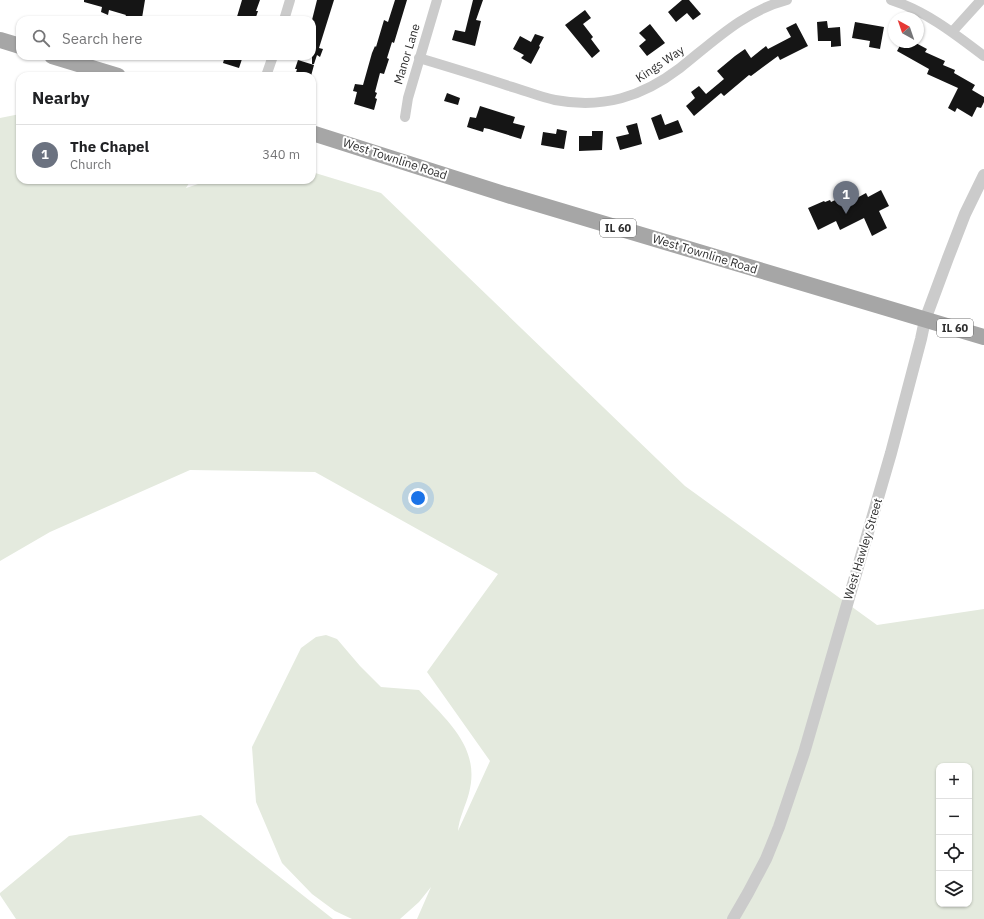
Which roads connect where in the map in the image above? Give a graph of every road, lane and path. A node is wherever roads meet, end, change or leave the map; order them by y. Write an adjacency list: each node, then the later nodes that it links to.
1 (290, 0): 6 (street)
2 (437, 0): 11 (street, Manor Lane)
3 (786, 0): 11 (street, Kings Way)
4 (891, 0): 7 (street)
5 (981, 0): 7 (street)
6 (285, 16)
7 (952, 32): 10 (street)
8 (0, 40): 9 (main road)
9 (16, 45)
10 (984, 56)
11 (419, 58): 16 (street, Manor Lane)
12 (65, 60): 14 (main road)
13 (272, 60): 15 (street)
14 (105, 72)
15 (267, 72)
16 (405, 117)
17 (316, 134): 19 (main road, West Townline Road / IL 60)
18 (984, 175): 19 (street, West Hawley Street)
19 (925, 320): 20 (main road, West Townline Road / IL 60); 21 (street, West Hawley Street)
20 (984, 337)
21 (733, 919)

